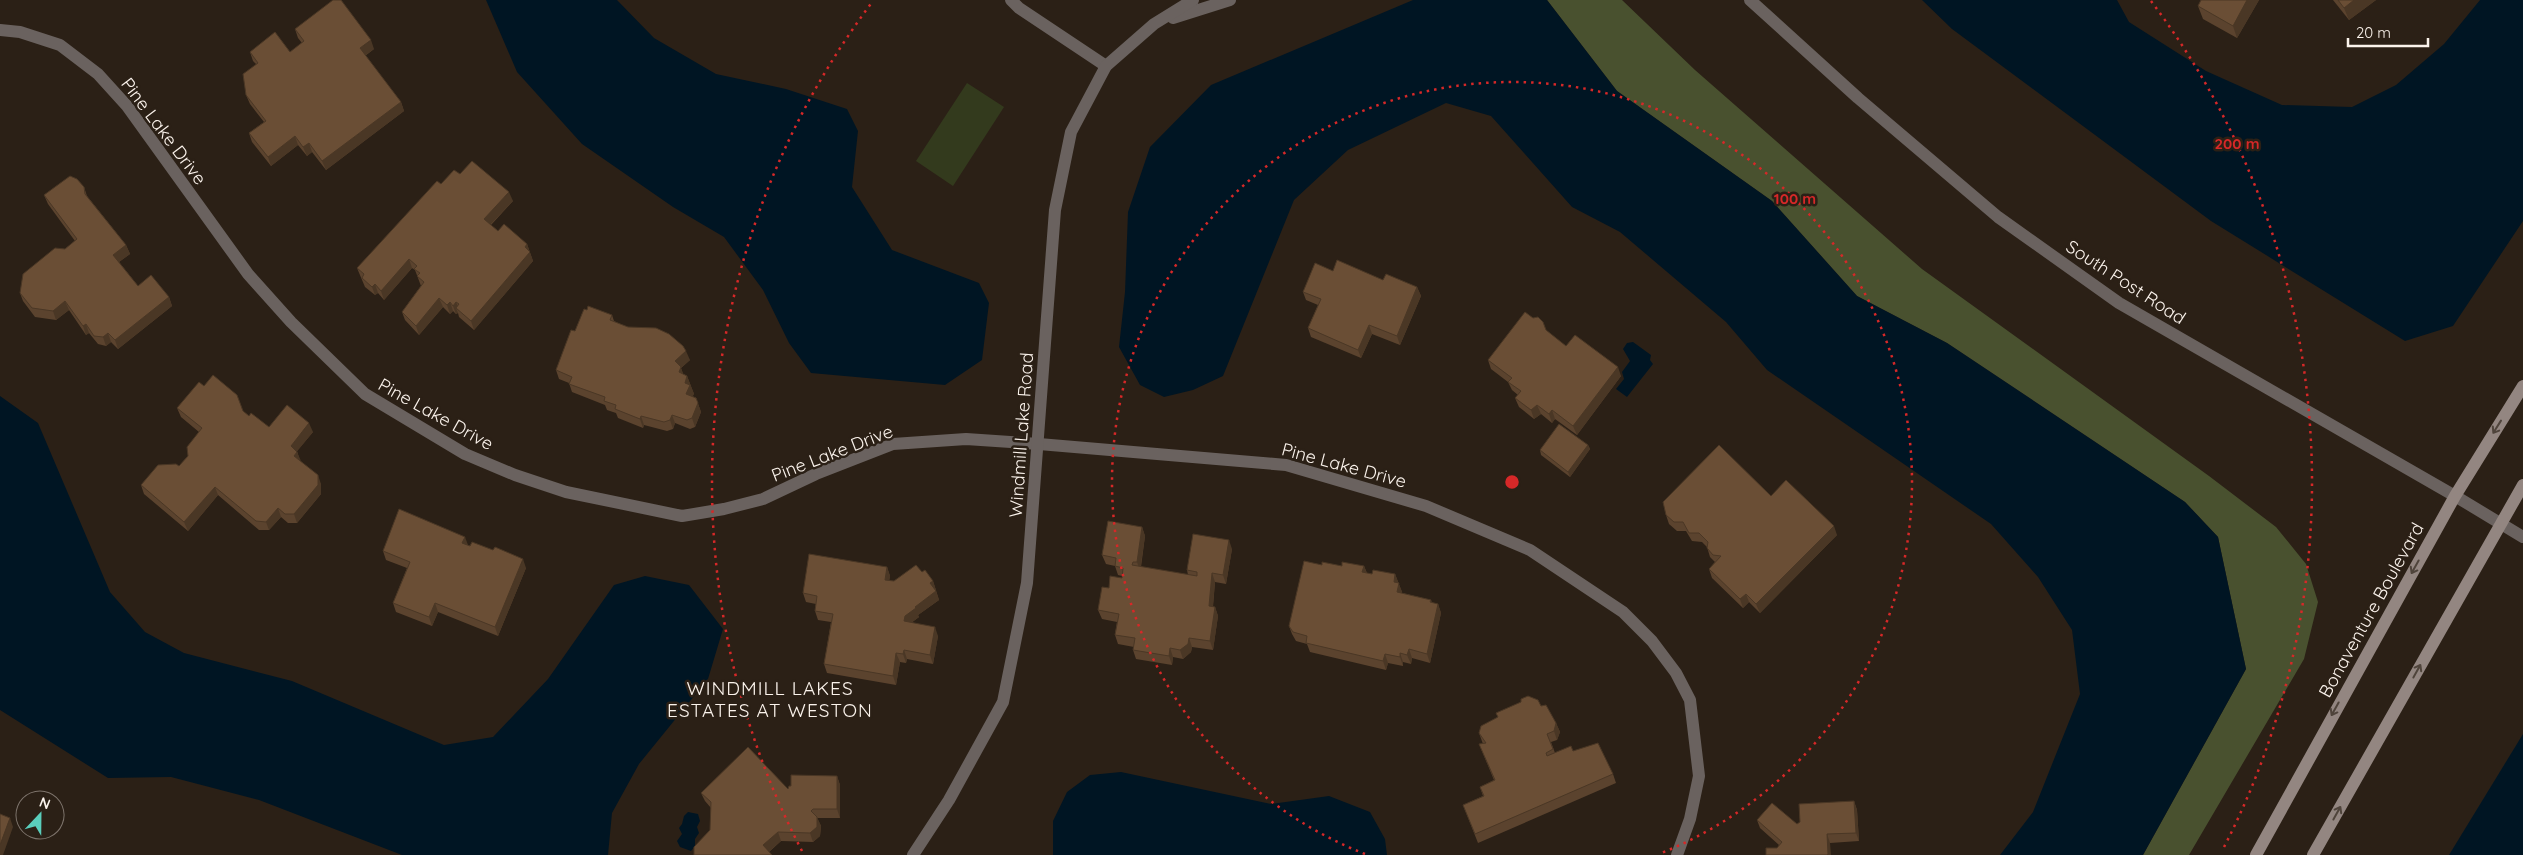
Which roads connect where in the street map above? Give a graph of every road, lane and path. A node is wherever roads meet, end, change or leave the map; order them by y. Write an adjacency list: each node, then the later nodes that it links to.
1 (1011, 0): 7 (street)
2 (1194, 0): 5 (street, Windmill Lake Road)
3 (1230, 0): 5 (street, Windmill Lake Road)
4 (1750, 0): 11 (street, South Post Road)
5 (1154, 24): 7 (street, Windmill Lake Road)
6 (0, 30): 9 (street, Pine Lake Drive)
7 (1106, 66): 9 (street, Windmill Lake Road)
8 (2523, 386): 11 (main road, Bonaventure Boulevard, one-way to 11)
9 (1039, 444): 14 (street, Windmill Lake Road); 15 (street, Pine Lake Drive)
10 (2523, 485): 12 (main road)
11 (2455, 496): 12 (street, South Post Road); 16 (main road, Bonaventure Boulevard, one-way to 16)
12 (2500, 523): 13 (street, South Post Road); 17 (main road, one-way to 12)
13 (2523, 537)
14 (913, 855)
15 (1677, 855)
16 (2256, 855)
17 (2313, 855)

